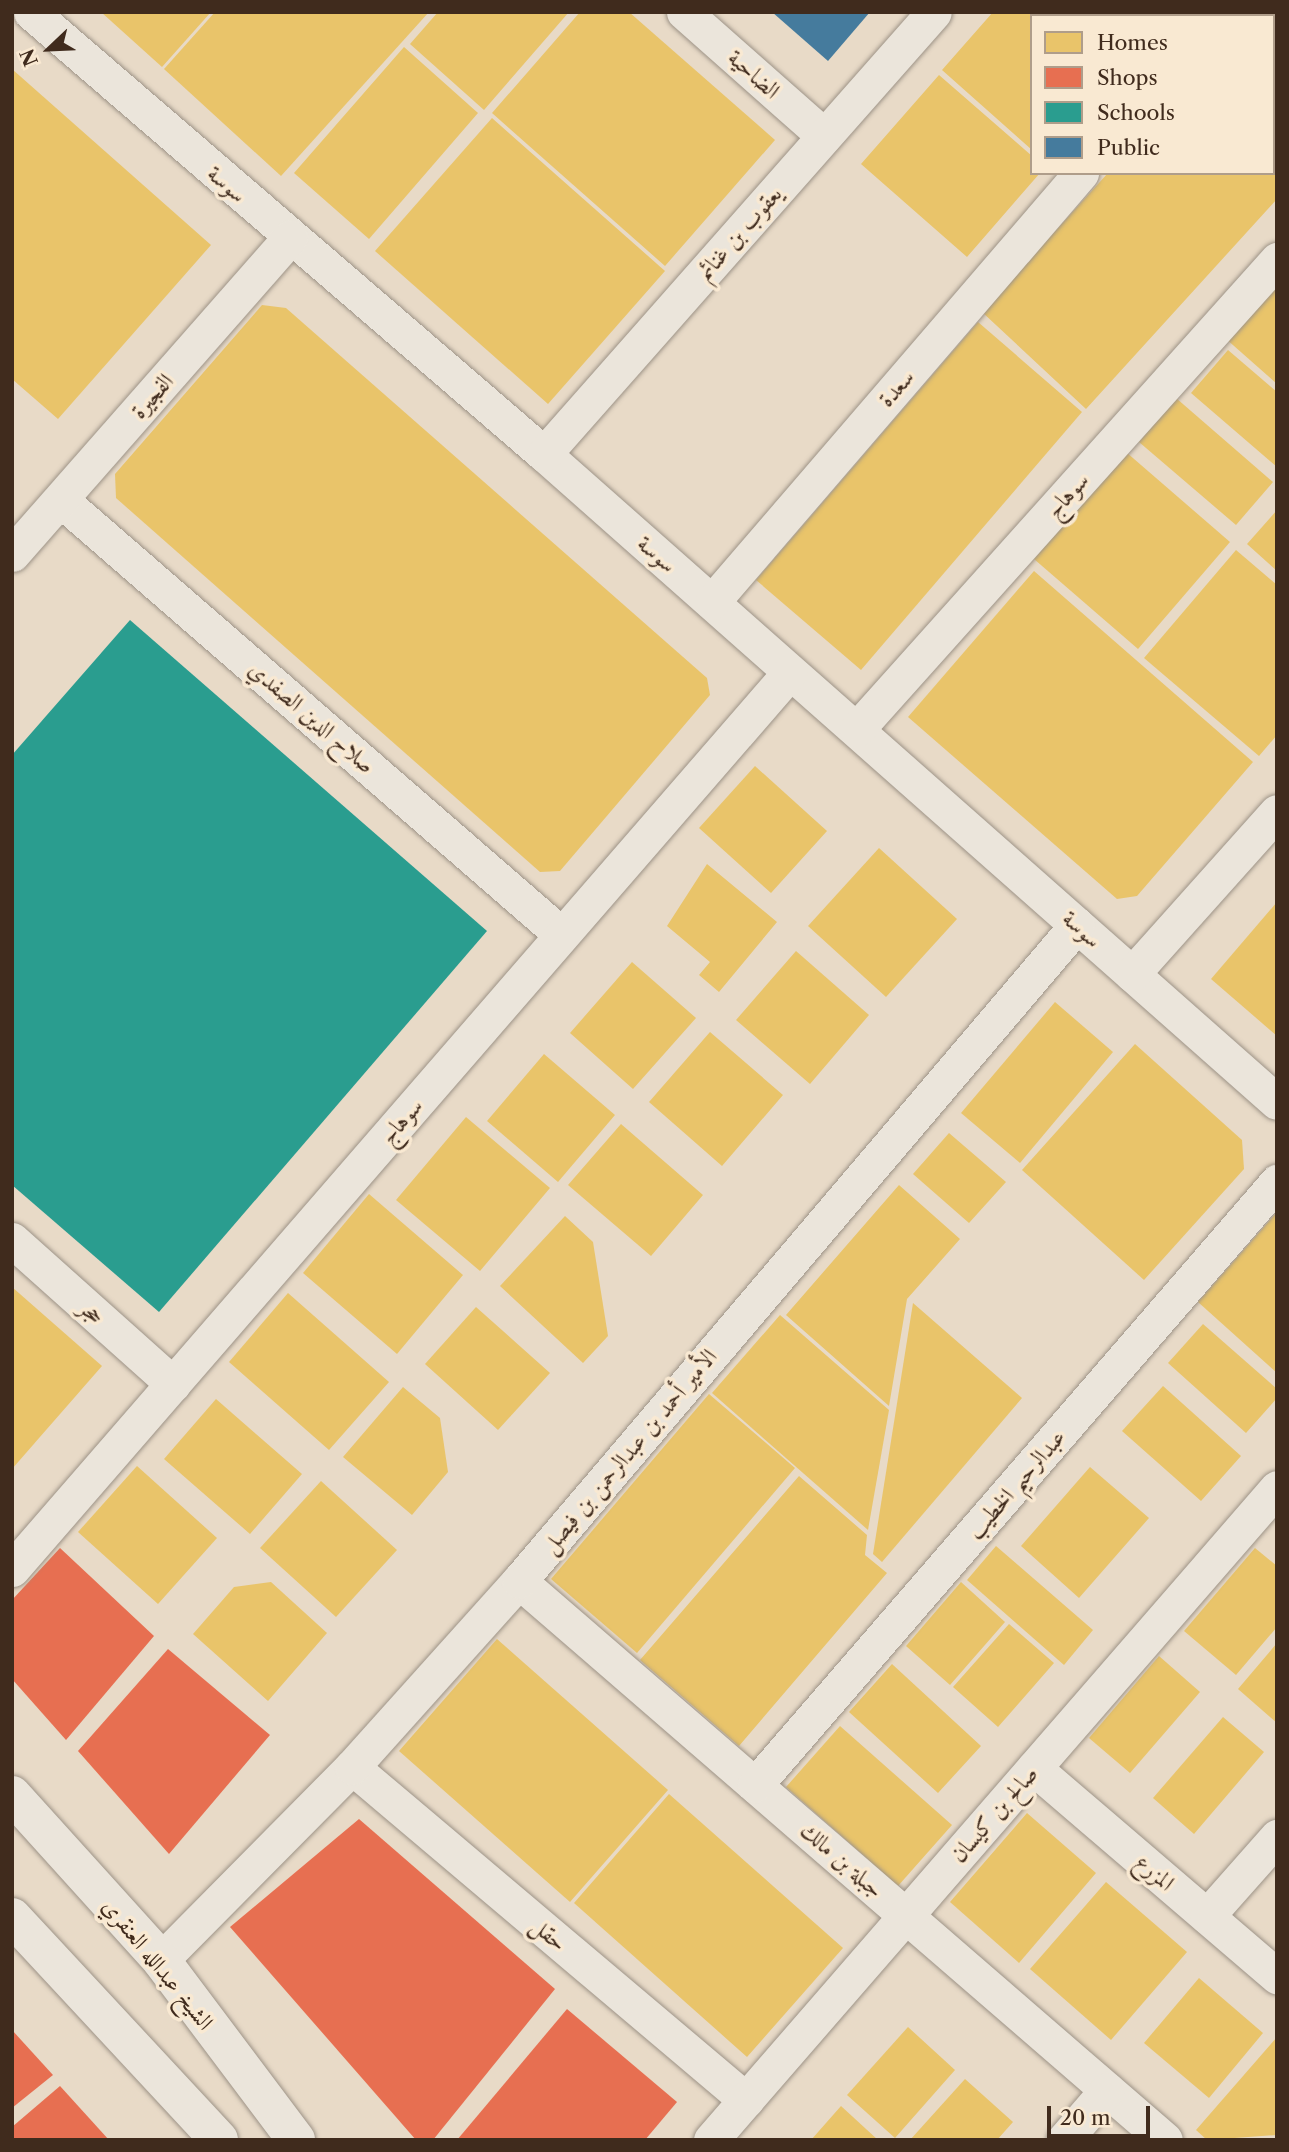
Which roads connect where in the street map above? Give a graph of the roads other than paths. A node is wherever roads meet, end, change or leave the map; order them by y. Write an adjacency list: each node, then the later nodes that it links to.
1 (31, 12): 6 (street, سوسة)
2 (684, 12): 4 (street, الضاحية)
3 (934, 12): 4 (street, يعقوب بن غنائم)
4 (824, 136): 8 (street, يعقوب بن غنائم)
5 (1079, 175): 11 (street, سعدة)
6 (290, 238): 8 (street, سوسة); 9 (street, الفجيرة)
7 (1277, 260): 13 (street, سوهاج)
8 (544, 454): 11 (street, سوسة)
9 (61, 500): 10 (street, الفجيرة); 16 (street, صلاح الدين الصفدي)
10 (12, 554)
11 (712, 603): 12 (street, سوسة)
12 (790, 672): 13 (street, سوسة); 16 (street, سوهاج)
13 (857, 729): 15 (street, سوسة)
14 (1277, 812): 17 (street)
15 (1077, 925): 17 (street, سوسة); 24 (street, الأمير أحمد بن عبدالرحمن بن فيصل)
16 (562, 935): 21 (street, سوهاج)
17 (1132, 974): 18 (street, سوسة)
18 (1277, 1102)
19 (1277, 1182): 27 (street, عبدالرحيم الخطيب)
20 (12, 1240): 21 (street, حجر)
21 (173, 1384): 23 (street, سوهاج)
22 (1277, 1488): 26 (street, صالح بن كيسان)
23 (12, 1569)
24 (519, 1581): 25 (street, الأمير أحمد بن عبدالرحمن بن فيصل); 27 (street, جبلة بن مالك)
25 (352, 1767): 33 (street, الأمير أحمد بن عبدالرحمن بن فيصل); 37 (street, حقل)
26 (1034, 1768): 30 (street, صالح بن كيسان); 31 (street, المزرع)
27 (755, 1785): 30 (street, جبلة بن مالك)
28 (12, 1795): 33 (street, الشيخ عبدالله العنقري)
29 (1277, 1837): 31 (street)
30 (906, 1915): 36 (street, جبلة بن مالك); 37 (street, صالح بن كيسان)
31 (1207, 1916): 34 (street, المزرع)
32 (12, 1917): 38 (street)
33 (160, 1960): 35 (street, الشيخ عبدالله العنقري)
34 (1277, 1976)
35 (251, 2083): 39 (street); 40 (street, الشيخ عبدالله العنقري)
36 (1107, 2090): 42 (street); 43 (street, جبلة بن مالك)
37 (746, 2100): 41 (street, صالح بن كيسان)
38 (218, 2138)
39 (282, 2140)
40 (296, 2140)
41 (711, 2140)
42 (1064, 2140)
43 (1165, 2140)

